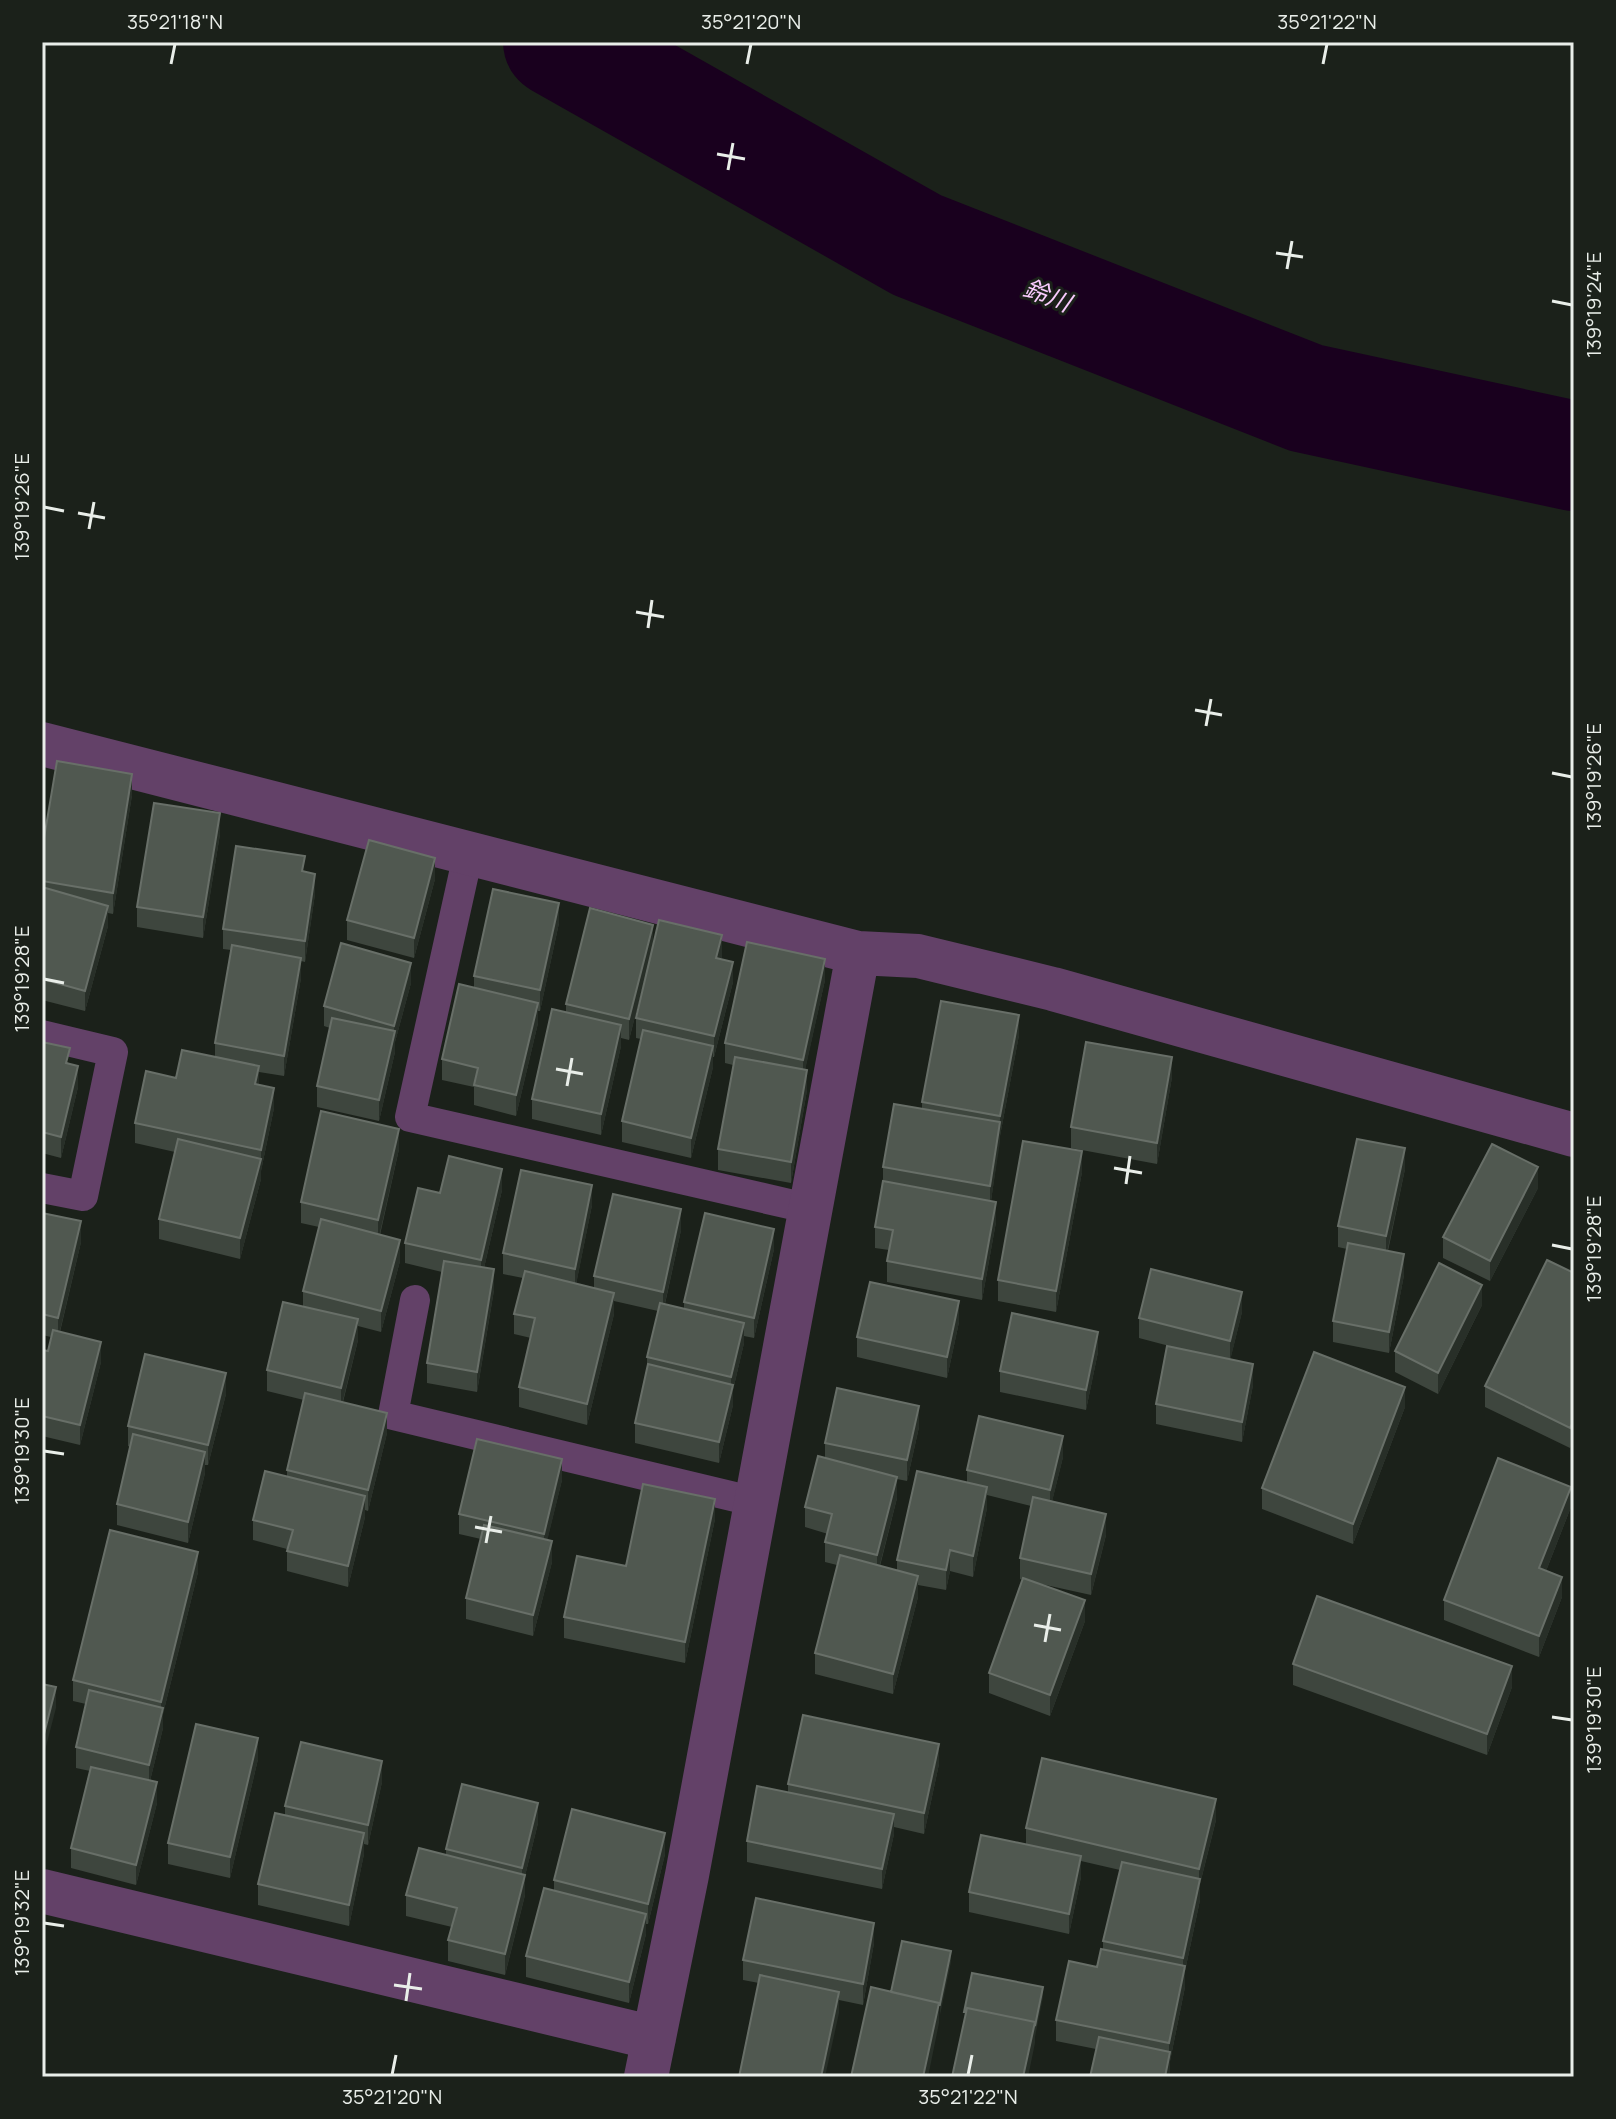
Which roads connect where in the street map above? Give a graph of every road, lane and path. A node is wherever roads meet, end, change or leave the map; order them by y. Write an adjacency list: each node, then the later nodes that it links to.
1 (42, 744): 2 (street)
2 (468, 855): 3 (street); 7 (lane)
3 (858, 953): 5 (street); 7 (street)
4 (42, 1035): 6 (lane)
5 (1574, 1135)
6 (42, 1188)
7 (811, 1209): 9 (street)
8 (415, 1300): 9 (lane)
9 (756, 1502): 11 (street)
10 (42, 1891): 11 (street)
11 (650, 2057)

